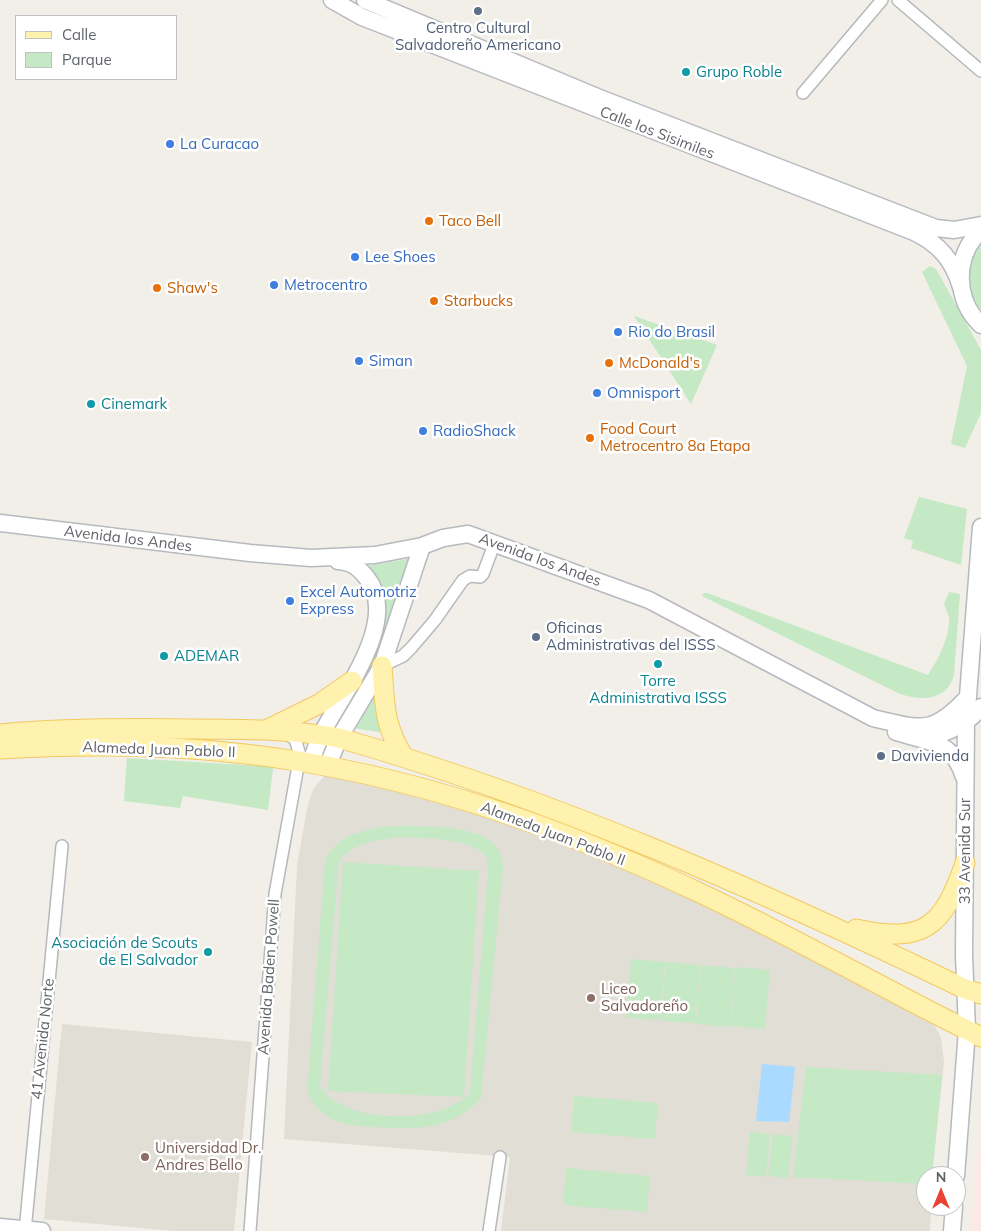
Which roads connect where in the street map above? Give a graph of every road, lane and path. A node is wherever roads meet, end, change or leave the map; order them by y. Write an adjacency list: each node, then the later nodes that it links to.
1 (332, 0): 9 (street, Calle los Sisimiles)
2 (365, 0): 7 (street, Calle los Sisimiles)
3 (882, 0): 6 (street)
4 (898, 0): 5 (street)
5 (981, 71)
6 (803, 93)
7 (981, 225)
8 (981, 230): 9 (street)
9 (961, 287): 10 (street, Calle los Sisimiles)
10 (980, 325)
11 (0, 523): 15 (street, Avenida los Andes)
12 (981, 527): 18 (street, 33 Avenida Sur)
13 (495, 542): 14 (street, Avenida los Andes); 16 (street); 20 (street, Avenida los Andes)
14 (422, 546): 15 (street, Avenida los Andes); 16 (street)
15 (311, 558): 17 (street, Avenida Baden Powell)
16 (382, 666): 27 (street); 28 (main road)
17 (352, 681): 22 (main road); 27 (street, Avenida Baden Powell)
18 (968, 697): 20 (street, Avenida los Andes); 21 (street, 33 Avenida Sur)
19 (981, 707): 21 (street)
20 (873, 718): 25 (street, Avenida los Andes)
21 (966, 722): 25 (street); 29 (street, 33 Avenida Sur)
22 (264, 731): 23 (main road, Alameda Juan Pablo II); 24 (main road, Alameda Juan Pablo II)
23 (284, 732): 27 (main road, Alameda Juan Pablo II); 27 (street, Avenida Baden Powell)
24 (0, 734)
25 (925, 739): 29 (street, Avenida los Andes)
26 (0, 749): 27 (main road, Alameda Juan Pablo II)
27 (319, 752): 28 (main road, Alameda Juan Pablo II); 34 (main road, Alameda Juan Pablo II); 41 (street, Avenida Baden Powell)
28 (403, 756): 32 (main road, Alameda Juan Pablo II)
29 (966, 784): 31 (street, 33 Avenida Sur)
30 (62, 846): 39 (street, 41 Avenida Norte)
31 (965, 863): 32 (main road); 33 (street, 33 Avenida Sur)
32 (824, 922): 33 (main road, Alameda Juan Pablo II)
33 (973, 991): 34 (street, 33 Avenida Sur)
34 (976, 1033): 36 (street, 33 Avenida Sur)
35 (500, 1156): 42 (street)
36 (957, 1166)
37 (953, 1216): 43 (street)
38 (0, 1227): 39 (street)
39 (25, 1230): 40 (street)
40 (42, 1231)
41 (250, 1231)
42 (489, 1231)
43 (952, 1231)

